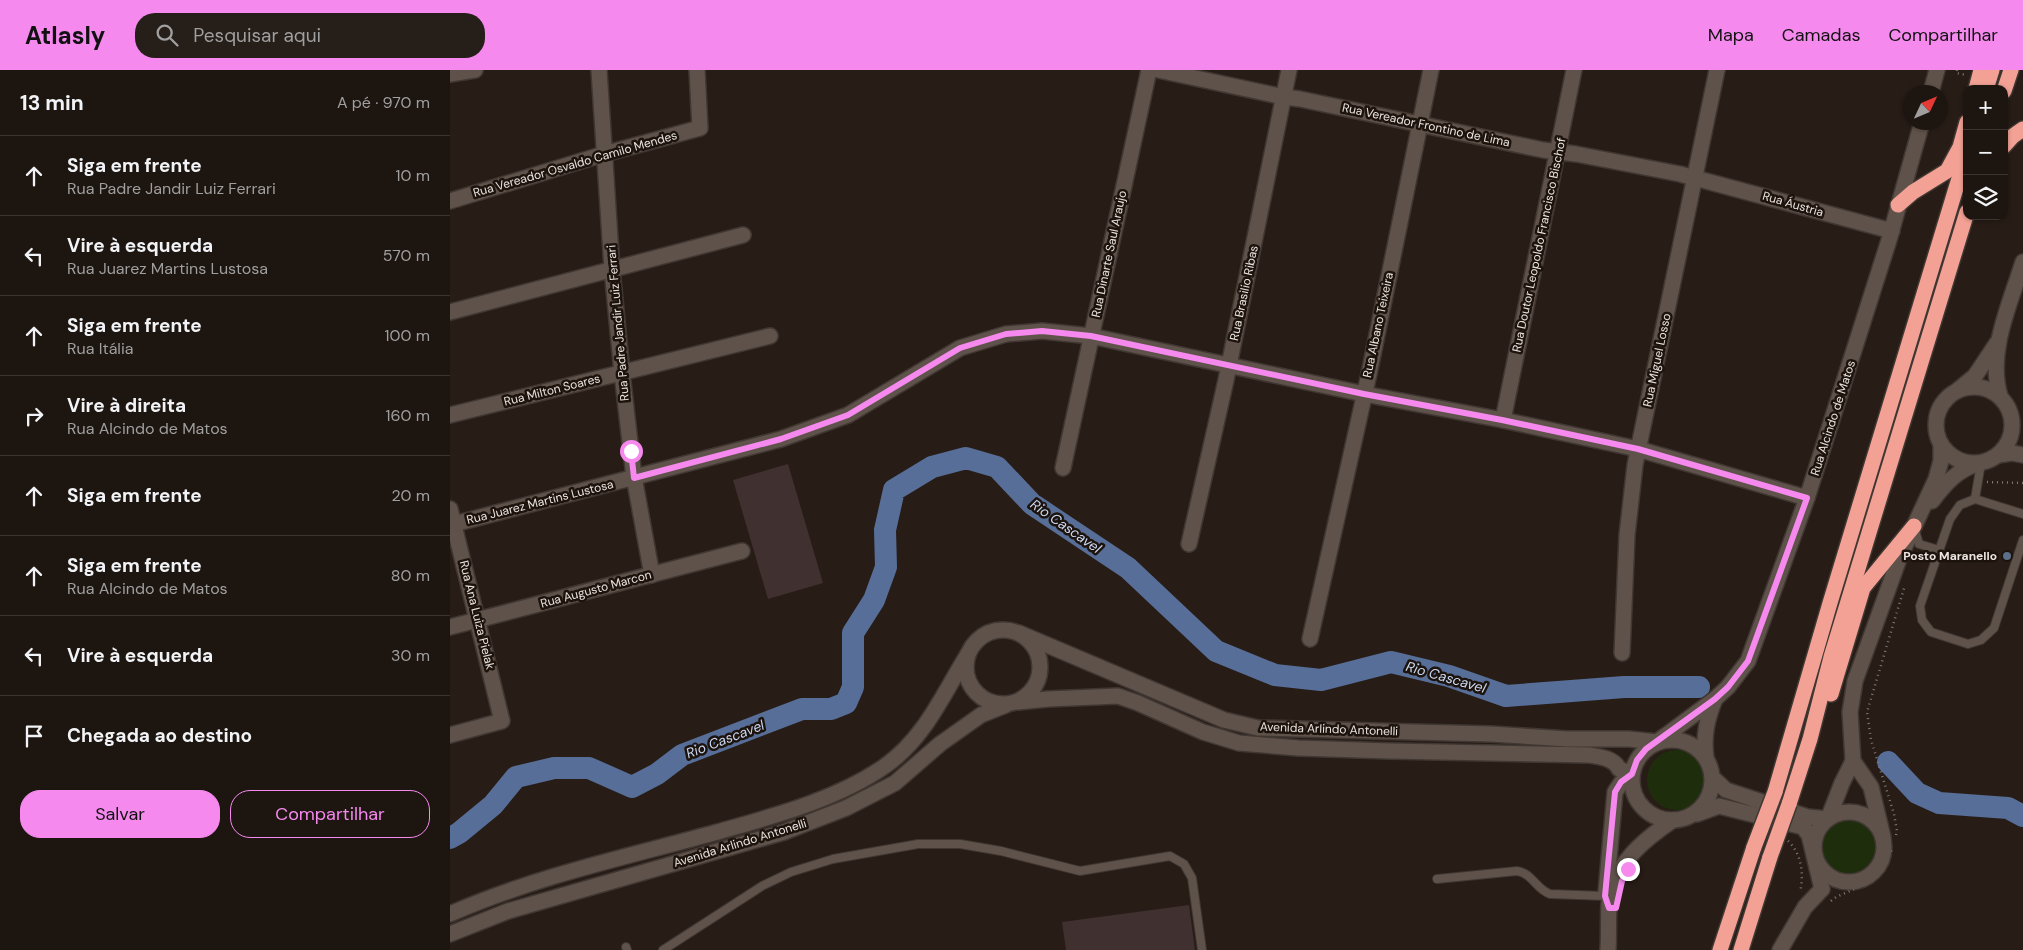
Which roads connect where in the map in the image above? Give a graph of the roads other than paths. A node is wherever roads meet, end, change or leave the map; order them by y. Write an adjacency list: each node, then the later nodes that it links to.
1 (476, 70): 14 (street)
2 (599, 70): 26 (street, Rua Padre Jandir Luiz Ferrari)
3 (697, 70): 26 (street, Rua Vereador Osvaldo Camilo Mendes)
4 (1149, 70): 39 (street, Rua Dinarte Saul Araujo)
5 (1158, 70): 19 (street, Rua Vereador Frontino de Lima)
6 (1289, 70): 19 (street, Rua Brasilio Ribas)
7 (1430, 70): 20 (street, Rua Albano Teixeira)
8 (1574, 70): 25 (street, Rua Doutor Leopoldo Francisco Bischof)
9 (1717, 70): 28 (street, Rua Miguel Losso)
10 (1937, 70): 15 (street)
11 (1992, 70): 17 (highway)
12 (2011, 70): 18 (highway)
13 (1974, 72): 16 (highway)
14 (450, 74)
15 (1933, 85)
16 (1976, 85)
17 (1987, 85)
18 (2006, 85)
19 (1284, 97): 20 (street, Rua Vereador Frontino de Lima); 42 (street, Rua Brasilio Ribas)
20 (1420, 124): 25 (street, Rua Vereador Frontino de Lima); 45 (street, Rua Albano Teixeira)
21 (2023, 129): 24 (highway)
22 (1920, 130): 30 (street, Rua Alcindo de Matos)
23 (1965, 130): 30 (highway)
24 (2008, 142)
25 (1558, 152): 28 (street, Rua Vereador Frontino de Lima); 49 (street, Rua Doutor Leopoldo Francisco Bischof)
26 (604, 154): 29 (street, Rua Vereador Osvaldo Camilo Mendes); 36 (street, Rua Padre Jandir Luiz Ferrari)
27 (1963, 165): 97 (highway, bridge)
28 (1694, 178): 33 (street, Rua Áustria); 52 (street, Rua Miguel Losso)
29 (450, 201)
30 (1898, 206): 33 (street, Rua Alcindo de Matos)
31 (1964, 220): 41 (highway)
32 (1975, 220): 41 (highway)
33 (1892, 231): 58 (street, Rua Alcindo de Matos)
34 (743, 235): 36 (street)
35 (2023, 262): 40 (street)
36 (612, 270): 37 (street); 43 (street, Rua Padre Jandir Luiz Ferrari)
37 (450, 312)
38 (770, 336): 43 (street, Rua Milton Soares)
39 (1091, 336): 42 (street, Rua Juarez Martins Lustosa); 56 (street, Rua Dinarte Saul Araujo); 57 (street, Rua Juarez Martins Lustosa)
40 (1998, 341): 44 (street); 46 (street)
41 (1925, 346): 77 (highway)
42 (1228, 365): 45 (street, Rua Juarez Martins Lustosa); 64 (street, Rua Brasilio Ribas)
43 (622, 372): 47 (street, Rua Milton Soares); 57 (street, Rua Padre Jandir Luiz Ferrari)
44 (1956, 391): 46 (street); 51 (street)
45 (1364, 394): 49 (street, Rua Juarez Martins Lustosa); 71 (street, Rua Albano Teixeira)
46 (2000, 396): 48 (street)
47 (450, 415)
48 (2012, 416): 50 (street); 54 (street)
49 (1502, 420): 52 (street, Rua Juarez Martins Lustosa)
50 (2023, 426)
51 (1941, 444): 55 (street); 62 (street)
52 (1638, 449): 58 (street, Rua Juarez Martins Lustosa); 72 (street, Rua Miguel Losso)
53 (2023, 455): 54 (street)
54 (1998, 456): 55 (street)
55 (1979, 463): 59 (lane); 62 (street)
56 (1063, 468)
57 (634, 478): 61 (street, Rua Juarez Martins Lustosa); 67 (street, Rua Padre Jandir Luiz Ferrari)
58 (1807, 498): 74 (street, Rua Alcindo de Matos)
59 (1974, 498): 60 (lane); 65 (lane)
60 (2023, 514)
61 (451, 519): 68 (street, Rua Ana Luiza Pielak)
62 (1914, 526): 65 (lane); 77 (highway); 80 (street)
63 (2023, 540): 65 (lane)
64 (1189, 544)
65 (1939, 550)
66 (742, 551): 67 (street, Rua Augusto Marcon)
67 (652, 574): 68 (street, Rua Augusto Marcon)
68 (478, 620): 69 (street, Rua Augusto Marcon); 76 (street, Rua Ana Luiza Pielak)
69 (450, 628)
70 (1019, 632): 73 (street, Avenida Arlindo Antonelli); 75 (street, Avenida Arlindo Antonelli); 78 (street, Avenida Arlindo Antonelli)
71 (1310, 639)
72 (1622, 653)
73 (968, 654): 75 (street, Avenida Arlindo Antonelli); 92 (street, Avenida Arlindo Antonelli)
74 (1715, 699): 78 (street, Rua Alcindo de Matos); 79 (street, Rua Alcindo de Matos)
75 (1012, 703): 81 (street, Avenida Arlindo Antonelli); 93 (street, Avenida Arlindo Antonelli)
76 (450, 735)
77 (1810, 739): 98 (highway, bridge)
78 (1658, 742): 79 (street); 81 (street)
79 (1706, 757): 82 (street)
80 (1853, 761): 84 (street); 86 (street)
81 (1632, 774): 85 (street); 91 (street)
82 (1713, 778): 83 (street); 84 (street)
83 (1693, 815): 85 (street); 87 (street)
84 (1828, 819): 86 (street); 87 (street)
85 (1672, 820): 91 (street)
86 (1890, 841): 89 (street)
87 (1816, 860): 89 (street); 90 (street)
88 (1437, 879): 91 (lane)
89 (1857, 881): 90 (street)
90 (1826, 896): 99 (street)
91 (1607, 900): 96 (street)
92 (450, 914)
93 (450, 934)
94 (663, 950): 95 (lane)
95 (1202, 950)
96 (1608, 950)
97 (1720, 950)
98 (1741, 950)
99 (1780, 950)

